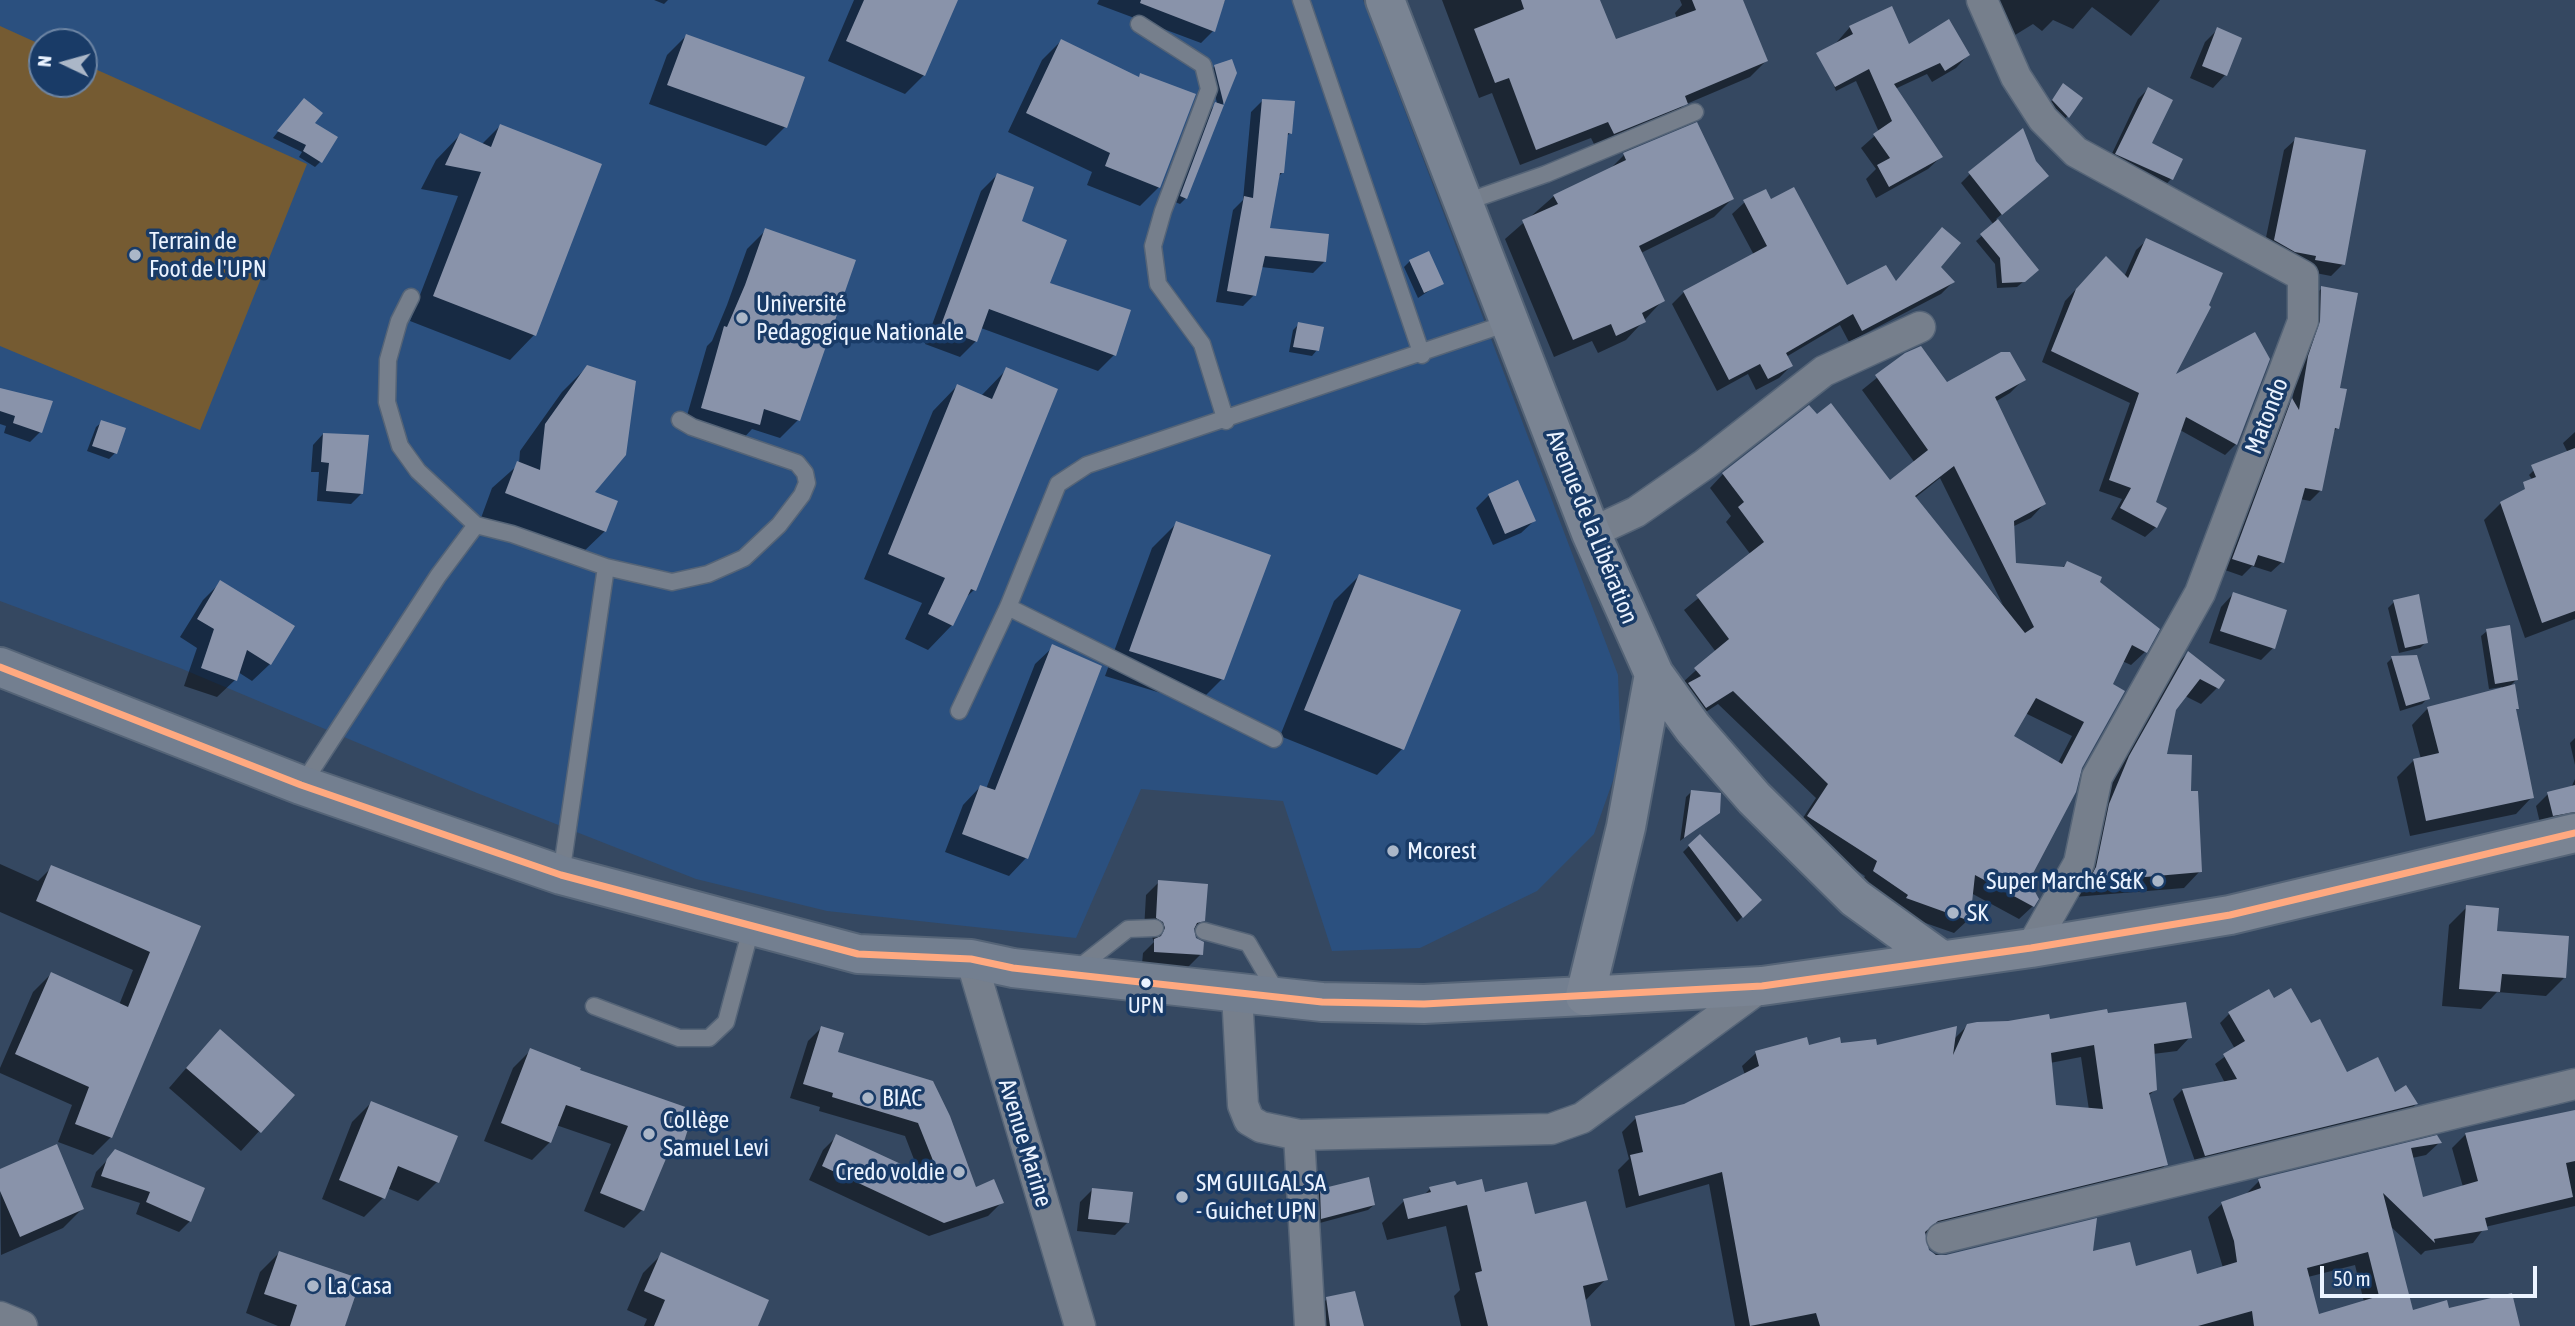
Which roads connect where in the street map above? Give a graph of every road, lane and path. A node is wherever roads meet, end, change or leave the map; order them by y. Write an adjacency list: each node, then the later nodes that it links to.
1 (1301, 0): 10 (lane)
2 (1384, 0): 6 (highway, Avenue de la Libération)
3 (1982, 0): 27 (street, Matondo)
4 (1139, 24): 12 (lane)
5 (1695, 112): 6 (lane)
6 (1463, 203): 8 (highway, Avenue de la Libération)
7 (411, 297): 13 (lane)
8 (1511, 323): 10 (lane); 14 (highway, Avenue de la Libération)
9 (1920, 327): 14 (street)
10 (1422, 355): 12 (lane)
11 (680, 419): 15 (lane)
12 (1226, 421): 16 (lane)
13 (476, 525): 15 (lane); 21 (lane)
14 (1591, 533): 18 (highway, Avenue de la Libération)
15 (606, 567): 23 (lane)
16 (1008, 607): 19 (lane); 20 (lane)
17 (0, 667): 21 (main road)
18 (1654, 674): 29 (highway, Avenue de la Libération); 33 (highway)
19 (959, 711)
20 (1273, 739)
21 (301, 785): 23 (main road)
22 (2575, 833): 27 (highway)
23 (561, 875): 24 (main road)
24 (752, 925): 28 (main road); 35 (lane)
25 (1155, 928): 30 (lane)
26 (1204, 931): 34 (lane)
27 (2031, 948): 29 (highway)
28 (971, 960): 30 (main road); 41 (street, Avenue Marine)
29 (1941, 960): 31 (highway)
30 (1071, 975): 32 (main road)
31 (1762, 986): 33 (highway); 37 (street)
32 (1237, 993): 34 (main road); 37 (street)
33 (1584, 996): 34 (main road)
34 (1281, 998)
35 (594, 1006)
36 (2575, 1084): 38 (street)
37 (1299, 1135): 42 (street)
38 (1942, 1238)
39 (0, 1317): 40 (street)
40 (22, 1326)
41 (1080, 1326)
42 (1310, 1326)

